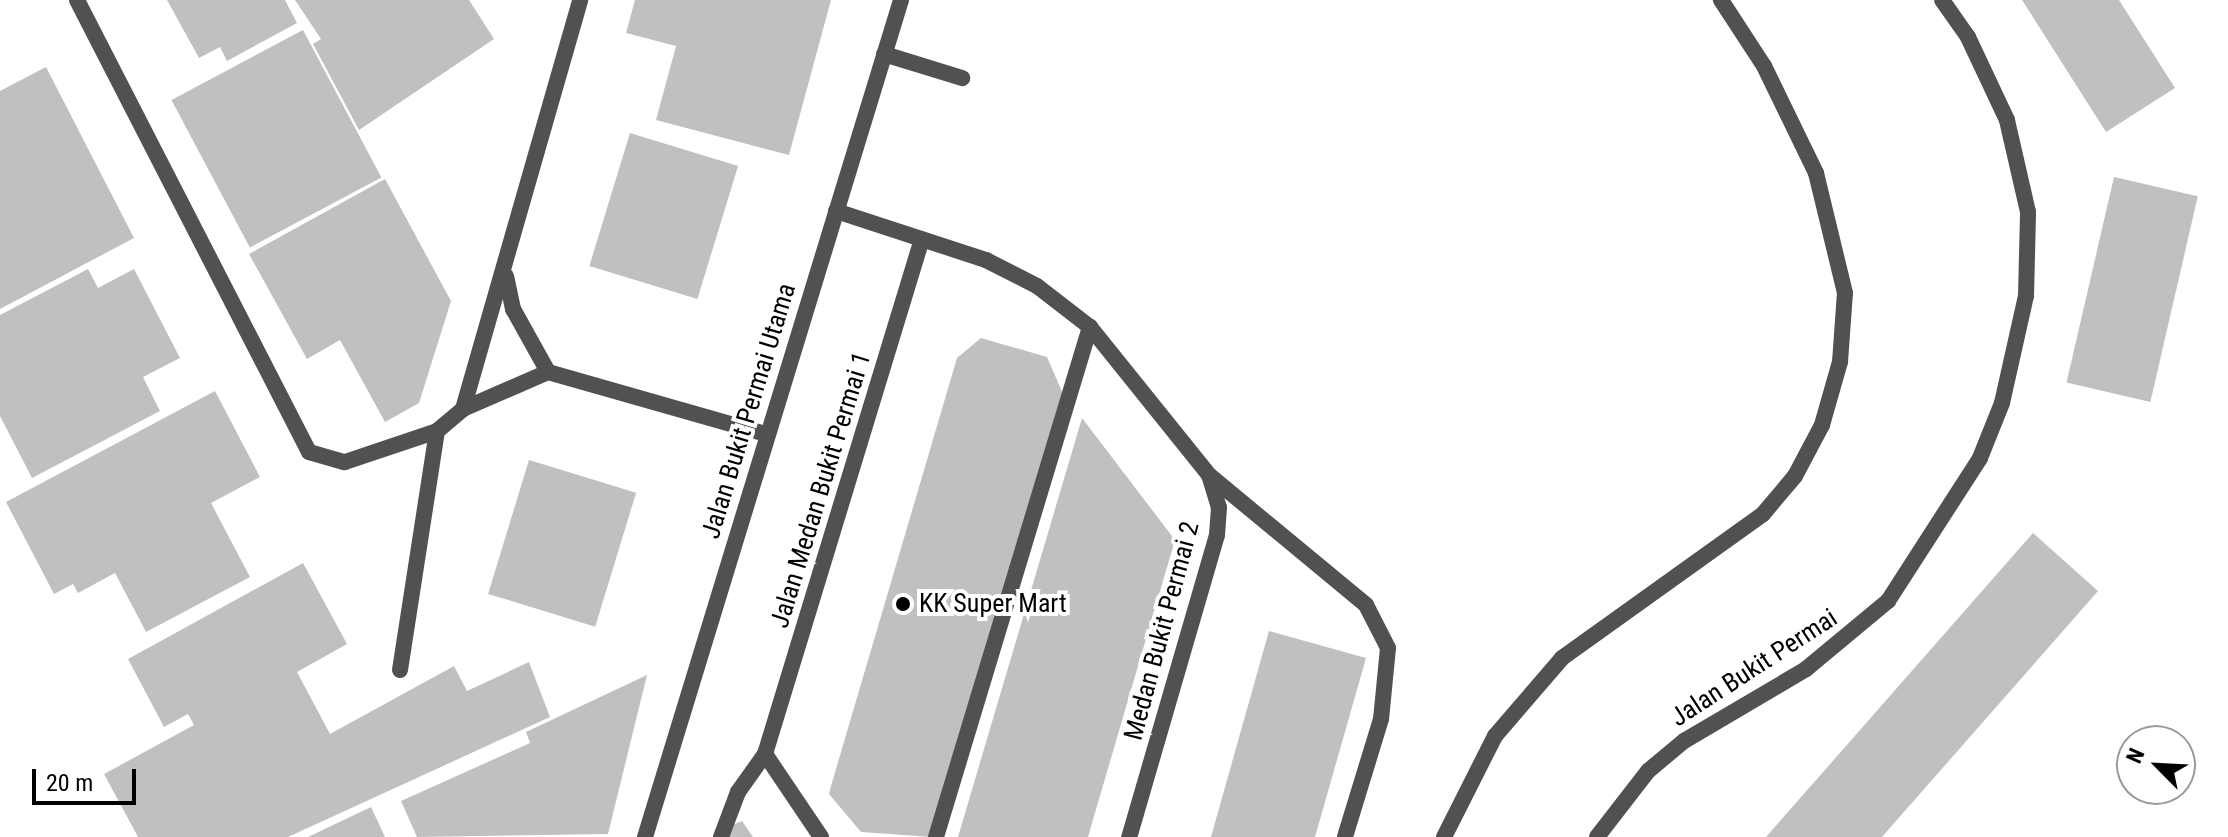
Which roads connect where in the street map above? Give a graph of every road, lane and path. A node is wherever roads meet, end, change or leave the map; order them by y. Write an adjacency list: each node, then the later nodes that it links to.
1 (77, 0): 14 (street)
2 (580, 0): 10 (street)
3 (901, 0): 6 (street, Jalan Bukit Permai Utama)
4 (1721, 0): 25 (street)
5 (1942, 0): 26 (street, Jalan Bukit Permai)
6 (884, 54): 7 (street); 8 (street, Jalan Bukit Permai Utama)
7 (962, 78)
8 (836, 211): 9 (street, Medan Bukit Permai 2); 15 (street, Jalan Bukit Permai Utama)
9 (922, 239): 11 (street, Medan Bukit Permai 2); 18 (street, Jalan Medan Bukit Permai 1)
10 (505, 271): 12 (street); 13 (street)
11 (1090, 327): 16 (street, Medan Bukit Permai 2); 22 (street)
12 (548, 372): 13 (street); 15 (street)
13 (463, 409): 14 (street)
14 (437, 431): 17 (street)
15 (766, 434): 19 (street, Jalan Bukit Permai Utama)
16 (1209, 475): 23 (street, Medan Bukit Permai 2); 24 (street)
17 (400, 670)
18 (765, 754): 20 (street, Jalan Medan Bukit Permai 1); 21 (street)
19 (645, 837)
20 (721, 837)
21 (821, 837)
22 (936, 837)
23 (1129, 837)
24 (1345, 837)
25 (1444, 837)
26 (1597, 837)

